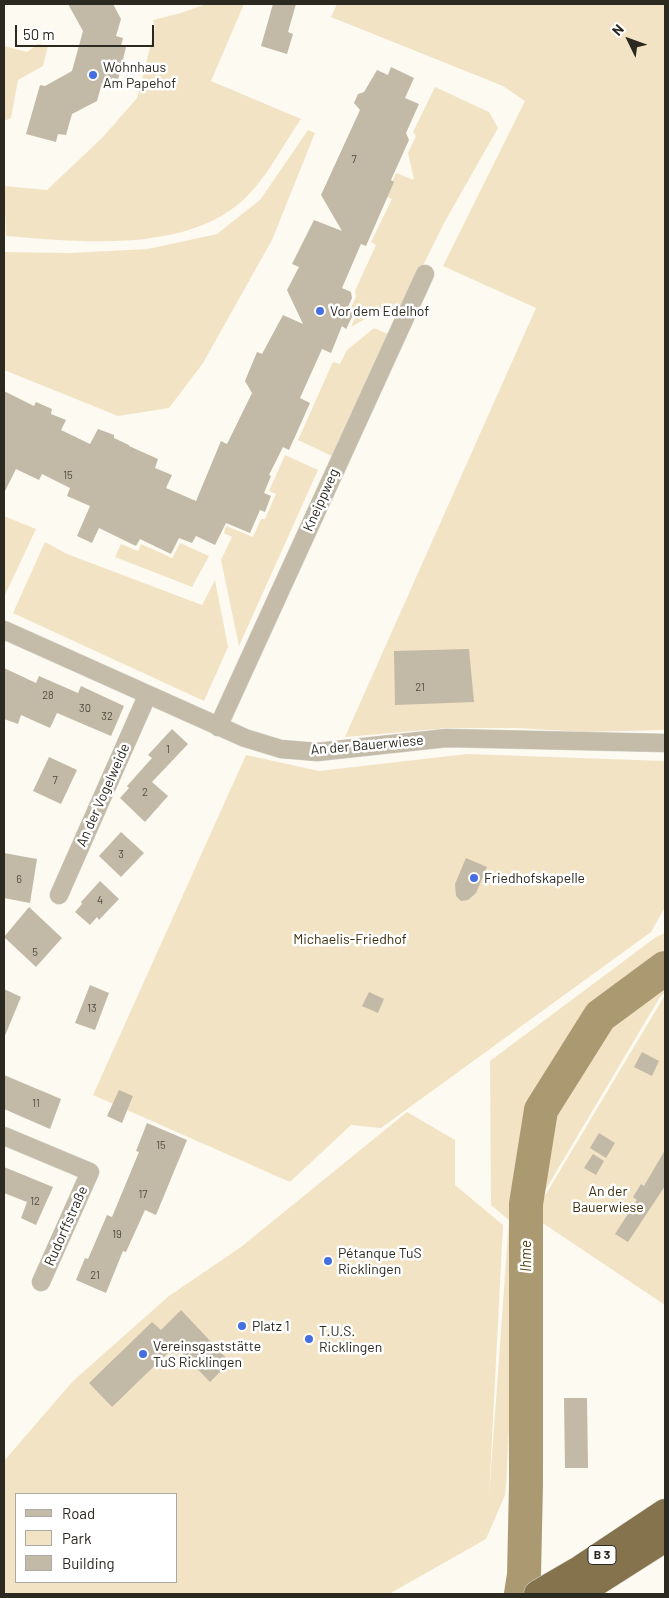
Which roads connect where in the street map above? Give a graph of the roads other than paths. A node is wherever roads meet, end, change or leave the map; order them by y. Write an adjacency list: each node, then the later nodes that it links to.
1 (424, 274): 4 (street, Kneippweg)
2 (4, 630): 3 (street, An der Bauerwiese)
3 (147, 696): 4 (street, An der Bauerwiese); 6 (street, An der Vogelweide)
4 (218, 727): 5 (street, An der Bauerwiese)
5 (665, 743)
6 (59, 895)
7 (4, 1136): 8 (street, Rudorffstraße)
8 (41, 1282)
9 (665, 1513): 11 (highway, B 3)
10 (665, 1538): 12 (highway, B 3)
11 (538, 1594)
12 (577, 1594)

